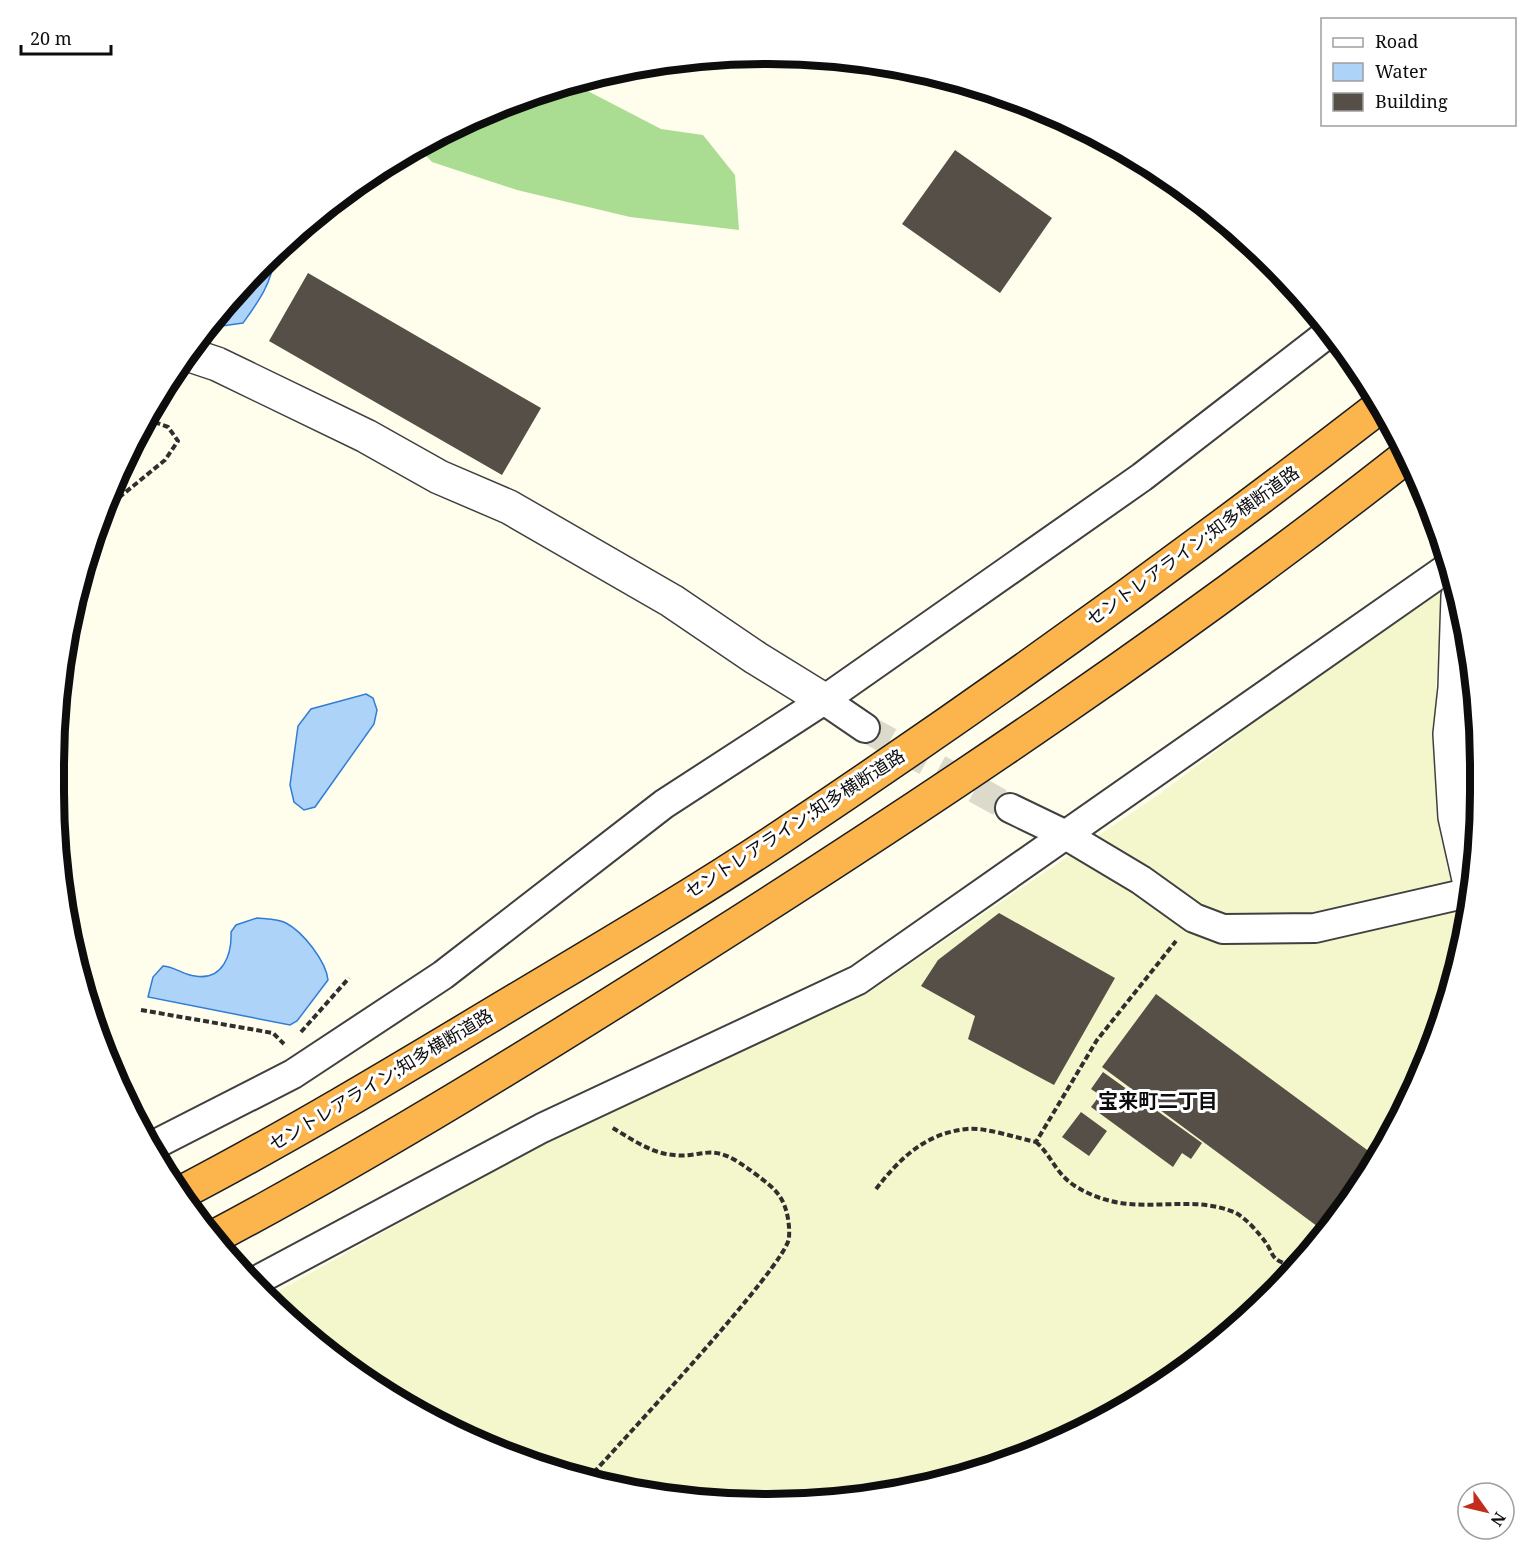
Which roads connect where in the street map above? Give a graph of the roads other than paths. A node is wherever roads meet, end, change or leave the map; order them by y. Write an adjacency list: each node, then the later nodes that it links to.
1 (1323, 337): 7 (street)
2 (197, 357): 7 (street)
3 (1372, 412): 14 (highway, セントレアライン;知多横断道路)
4 (1400, 462): 15 (highway)
5 (1442, 572): 10 (street)
6 (1457, 635): 11 (street)
7 (824, 700): 8 (street); 13 (street)
8 (865, 729)
9 (1010, 808): 10 (street)
10 (1064, 834): 12 (street); 16 (street)
11 (1465, 863)
12 (1461, 894)
13 (159, 1143)
14 (188, 1189)
15 (221, 1233)
16 (260, 1279)

